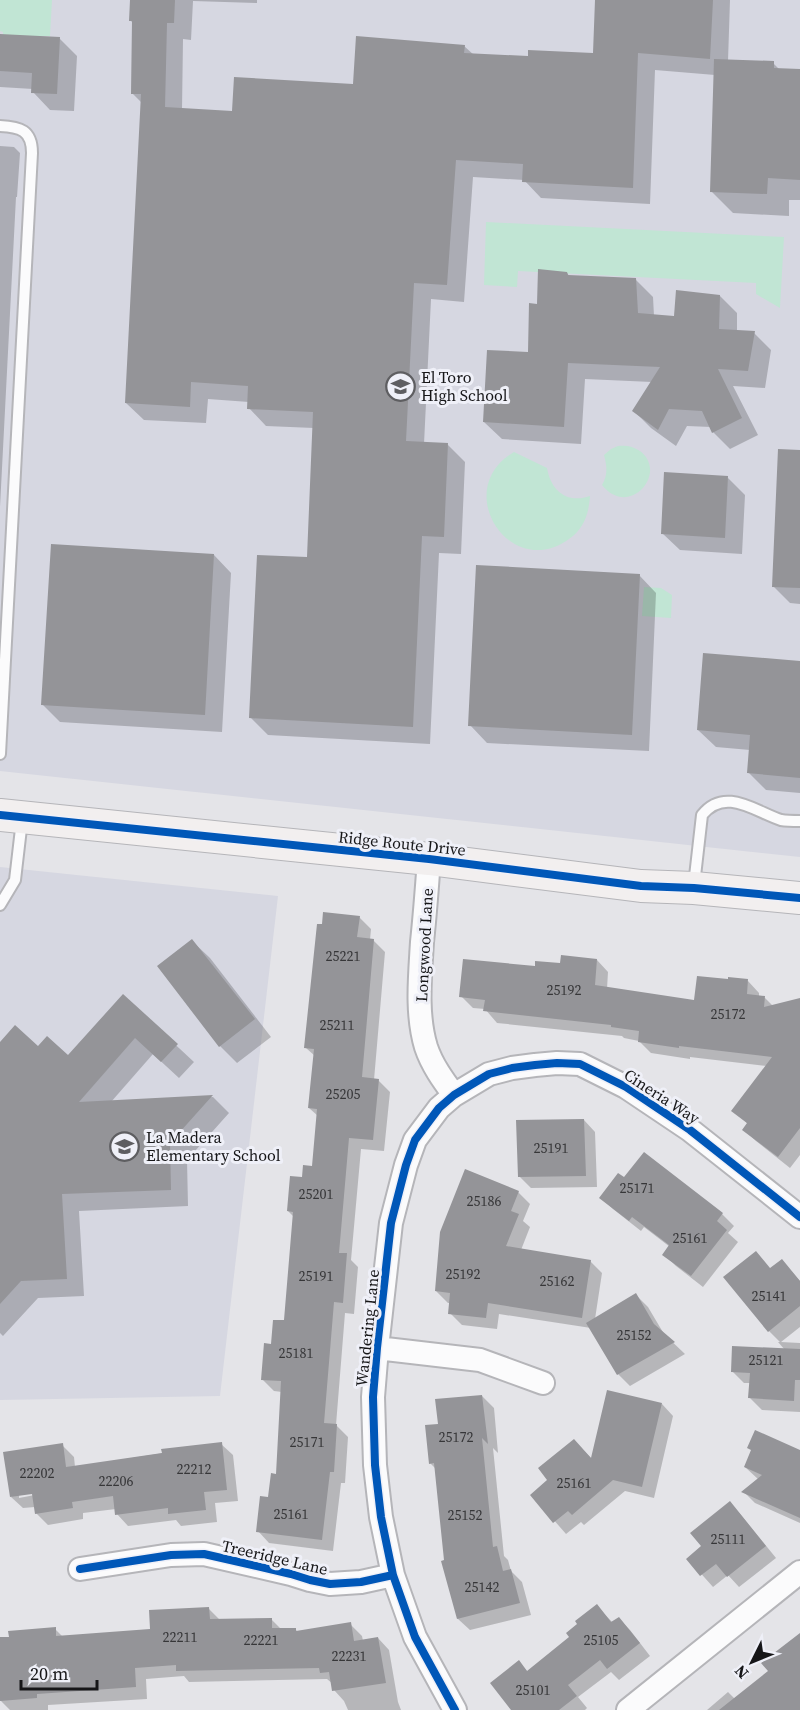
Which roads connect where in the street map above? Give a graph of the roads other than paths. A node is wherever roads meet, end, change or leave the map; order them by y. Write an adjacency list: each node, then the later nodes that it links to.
1 (0, 126): 2 (lane)
2 (0, 754)
3 (11, 815): 5 (main road, Ridge Route Drive); 8 (lane)
4 (800, 821): 6 (lane)
5 (429, 859): 6 (main road, Ridge Route Drive); 9 (street, Longwood Lane)
6 (694, 888): 7 (main road, Ridge Route Drive)
7 (800, 898)
8 (0, 905)
9 (454, 1095): 10 (street, Cineria Way); 11 (street, Wandering Lane)
10 (800, 1217)
11 (377, 1348): 12 (street); 15 (street, Wandering Lane)
12 (543, 1383)
13 (81, 1569): 15 (street, Treeridge Lane)
14 (800, 1572): 17 (street)
15 (393, 1575): 16 (street, Wandering Lane)
16 (455, 1710)
17 (628, 1710)

